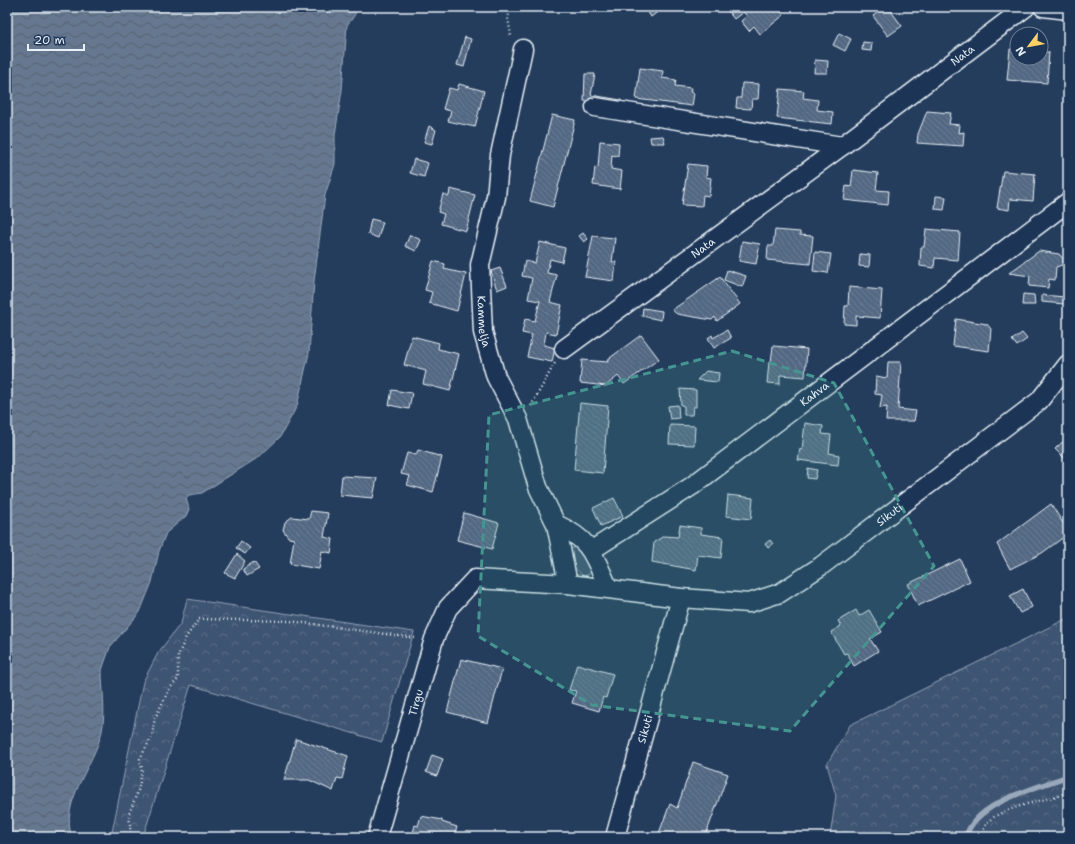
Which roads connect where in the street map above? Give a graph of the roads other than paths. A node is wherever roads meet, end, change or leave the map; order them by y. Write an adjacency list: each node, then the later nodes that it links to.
1 (1026, 7): 6 (street, Nata)
2 (1043, 7): 3 (street)
3 (1068, 10)
4 (523, 49): 10 (street, Kammelja)
5 (595, 107): 6 (street)
6 (842, 146): 8 (street, Nata)
7 (1068, 202): 11 (street, Kahva)
8 (564, 349)
9 (1068, 364): 14 (street, Sikuti)
10 (556, 524): 11 (street); 12 (street, Kammelja)
11 (592, 550): 13 (street)
12 (568, 584): 13 (street); 15 (street, Tirgu)
13 (608, 587): 14 (street, Sikuti)
14 (682, 598): 16 (street, Sikuti)
15 (378, 837)
16 (615, 837)

